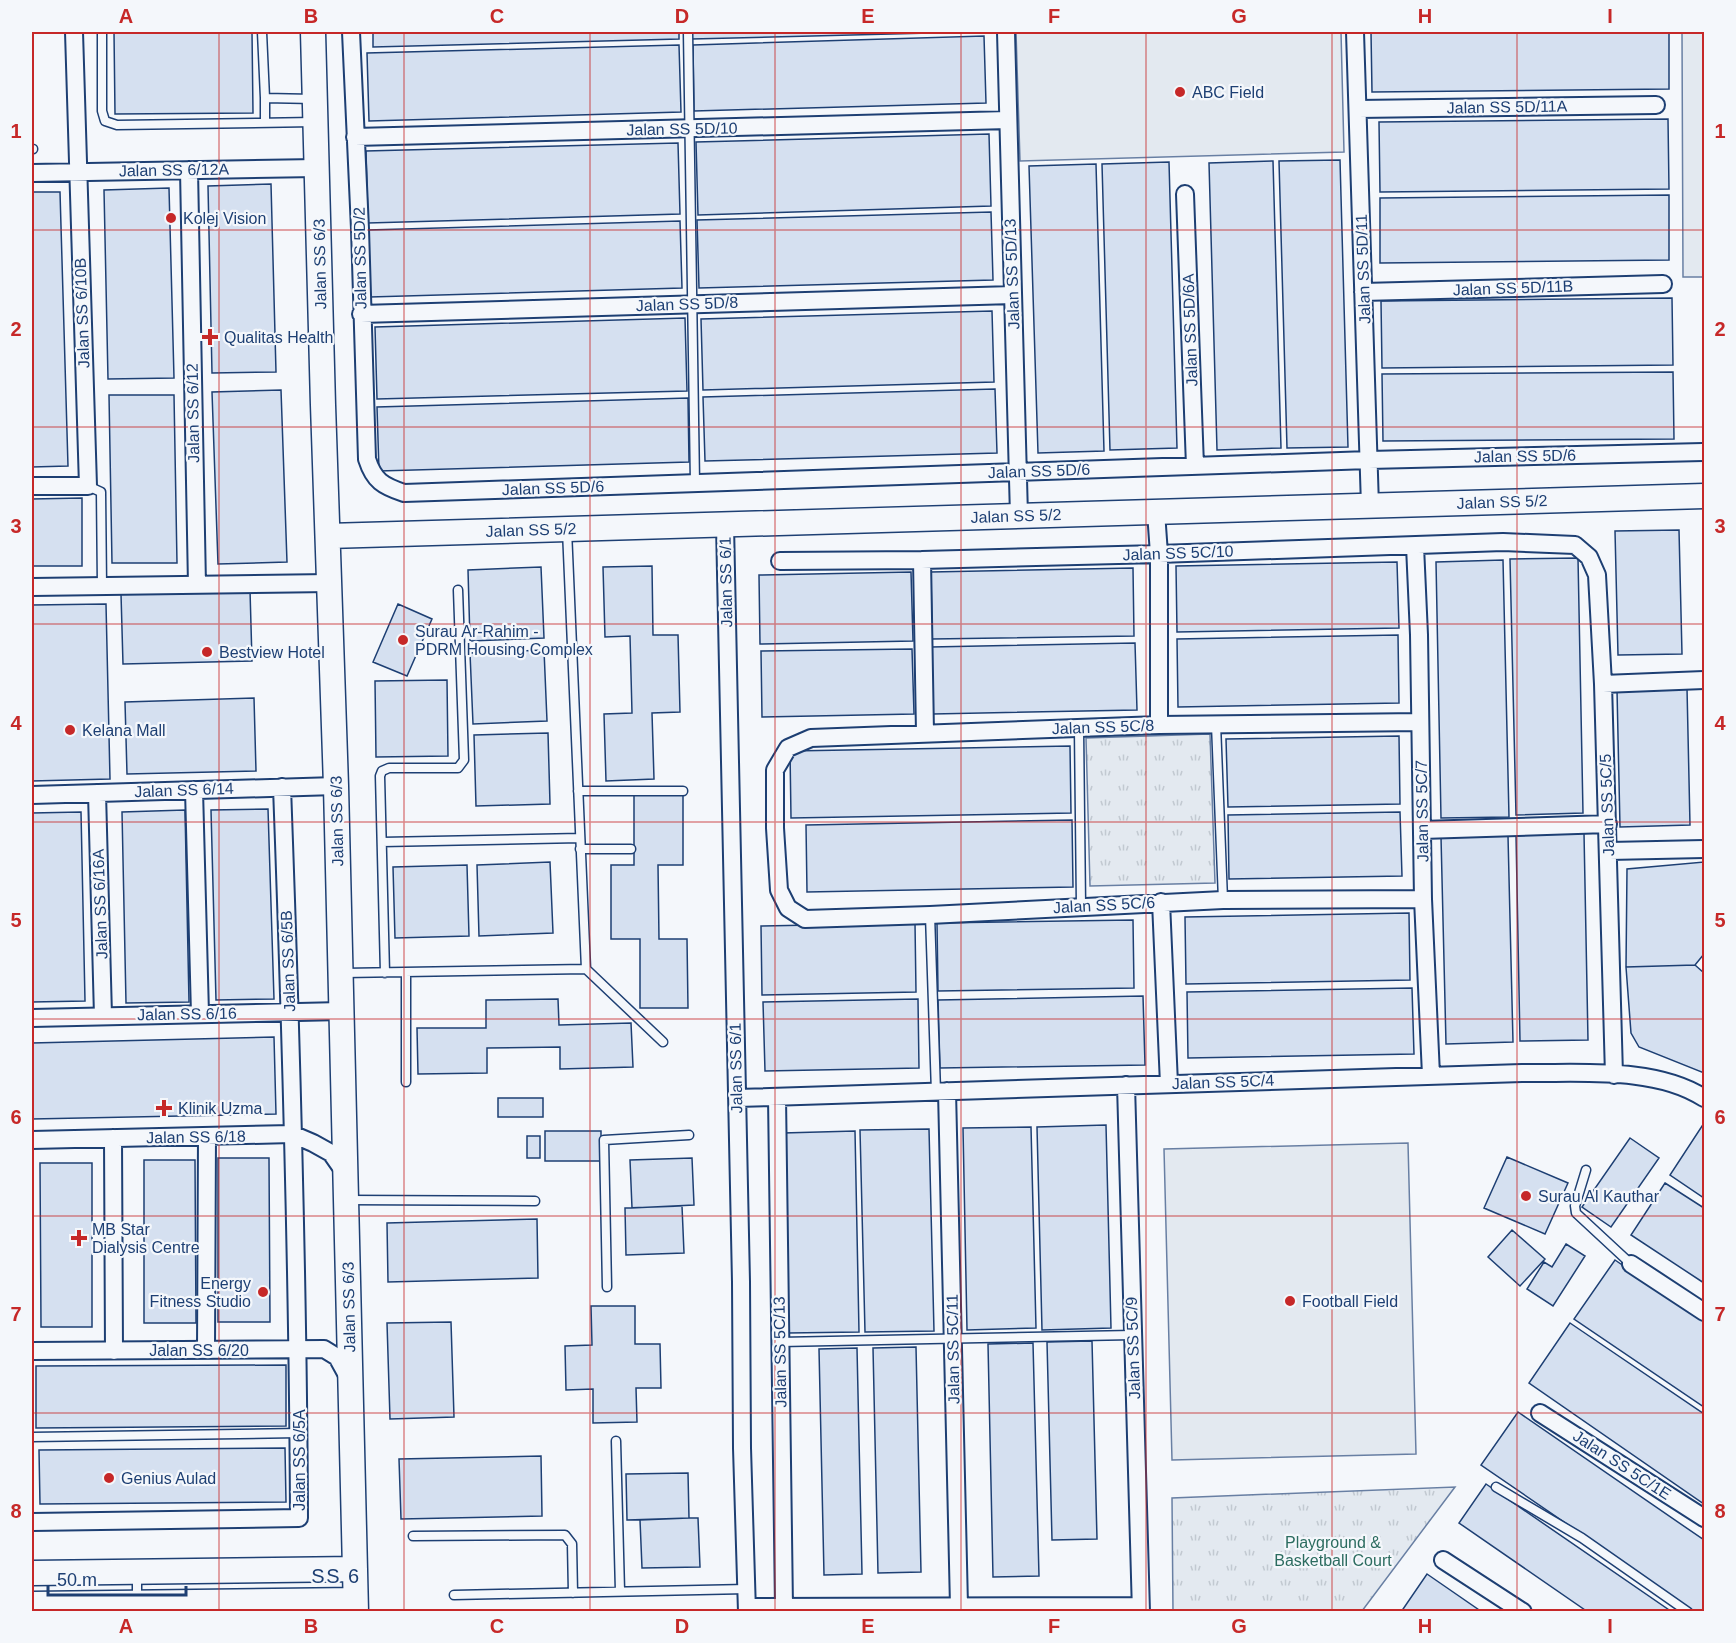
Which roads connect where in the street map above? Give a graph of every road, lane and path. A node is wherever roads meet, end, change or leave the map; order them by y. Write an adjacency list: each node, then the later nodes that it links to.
1 (75, 32): 19 (street, Jalan SS 6/10B)
2 (102, 32): 14 (lane)
3 (262, 32): 9 (lane)
4 (313, 32): 12 (street, Jalan SS 6/3)
5 (351, 32): 16 (street, Jalan SS 5D/2)
6 (688, 32): 15 (lane)
7 (1006, 32): 13 (street, Jalan SS 5D/13)
8 (1355, 32): 11 (street, Jalan SS 5D/11)
9 (265, 98): 12 (lane); 14 (lane)
10 (1656, 105): 11 (street, Jalan SS 5D/11A)
11 (1358, 109): 23 (street, Jalan SS 5D/11)
12 (315, 111): 14 (lane); 17 (street, Jalan SS 6/3)
13 (1008, 120): 15 (street, Jalan SS 5D/10); 24 (street, Jalan SS 5D/13)
14 (265, 123)
15 (689, 128): 16 (street, Jalan SS 5D/10); 25 (lane)
16 (355, 137): 26 (street, Jalan SS 5D/2)
17 (317, 168): 18 (street, Jalan SS 6/12A); 41 (street, Jalan SS 6/3)
18 (189, 170): 19 (street, Jalan SS 6/12A); 48 (street, Jalan SS 6/12)
19 (78, 172): 20 (street, Jalan SS 6/12A); 34 (street, Jalan SS 6/10B)
20 (32, 173)
21 (1185, 194): 29 (street, Jalan SS 5D/6A)
22 (1663, 284): 23 (street, Jalan SS 5D/11B)
23 (1364, 292): 28 (street, Jalan SS 5D/11)
24 (1013, 295): 25 (street, Jalan SS 5D/8); 30 (street, Jalan SS 5D/13)
25 (693, 303): 26 (street, Jalan SS 5D/8); 32 (lane)
26 (361, 314): 31 (street, Jalan SS 5D/2)
27 (1703, 452): 28 (street, Jalan SS 5D/6)
28 (1369, 460): 29 (street, Jalan SS 5D/6); 36 (street, Jalan SS 5D/11)
29 (1196, 466): 30 (street, Jalan SS 5D/6)
30 (1018, 472): 32 (street, Jalan SS 5D/6); 38 (street, Jalan SS 5D/13)
31 (378, 480): 32 (street, Jalan SS 5D/6)
32 (695, 483)
33 (32, 486): 34 (street)
34 (88, 486): 49 (lane, Jalan SS 6/10B)
35 (1704, 496): 36 (street, Jalan SS 5/2)
36 (1370, 506): 37 (street, Jalan SS 5/2)
37 (1156, 512): 38 (street, Jalan SS 5/2); 44 (street)
38 (1019, 516): 39 (street, Jalan SS 5/2)
39 (725, 525): 40 (street, Jalan SS 5/2); 97 (street, Jalan SS 6/1)
40 (567, 529): 41 (street, Jalan SS 5/2); 62 (lane)
41 (328, 536): 47 (street, Jalan SS 6/3)
42 (1575, 545): 43 (street, Jalan SS 5C/10); 53 (street, Jalan SS 5C/5)
43 (1415, 546): 44 (street, Jalan SS 5C/10); 54 (street, Jalan SS 5C/7)
44 (1159, 554): 45 (street, Jalan SS 5C/10); 56 (street)
45 (922, 560): 46 (street, Jalan SS 5C/10); 58 (street)
46 (780, 561)
47 (330, 583): 48 (street); 59 (street, Jalan SS 6/3)
48 (197, 585): 49 (street)
49 (102, 586): 50 (street)
50 (32, 587)
51 (458, 590): 69 (lane)
52 (1704, 680): 53 (street)
53 (1604, 684): 66 (street, Jalan SS 5C/5)
54 (1420, 722): 55 (street, Jalan SS 5C/8); 67 (street, Jalan SS 5C/7)
55 (1216, 724): 56 (street, Jalan SS 5C/8); 75 (lane)
56 (1159, 725): 57 (street, Jalan SS 5C/8)
57 (1079, 729): 58 (street, Jalan SS 5C/8); 77 (lane)
58 (926, 733): 78 (street, Jalan SS 5C/8)
59 (336, 786): 60 (street, Jalan SS 6/14); 83 (street, Jalan SS 6/3)
60 (282, 787): 61 (street, Jalan SS 6/14); 85 (street, Jalan SS 6/5B)
61 (194, 790): 64 (street, Jalan SS 6/14); 86 (street)
62 (578, 791): 63 (lane); 68 (lane)
63 (683, 792)
64 (97, 793): 65 (street, Jalan SS 6/14); 87 (street, Jalan SS 6/16A)
65 (32, 795)
66 (1608, 824): 67 (street); 73 (street, Jalan SS 5C/5)
67 (1422, 830): 74 (street, Jalan SS 5C/7)
68 (580, 838): 69 (lane); 70 (lane)
69 (382, 842): 82 (lane)
70 (580, 849): 71 (lane); 80 (lane)
71 (631, 849)
72 (1704, 849): 73 (street)
73 (1609, 851): 90 (street, Jalan SS 5C/5)
74 (1423, 899): 75 (street, Jalan SS 5C/6); 91 (street, Jalan SS 5C/7)
75 (1223, 900): 76 (street, Jalan SS 5C/6)
76 (1161, 902): 77 (street, Jalan SS 5C/6); 93 (street)
77 (1081, 906): 79 (street, Jalan SS 5C/6)
78 (788, 908): 79 (street, Jalan SS 5C/6)
79 (930, 915): 95 (lane)
80 (586, 969): 81 (lane); 89 (lane)
81 (406, 972): 82 (lane); 92 (lane)
82 (385, 973): 83 (lane)
83 (341, 974): 84 (street, Jalan SS 6/3)
84 (342, 1011): 85 (street, Jalan SS 6/16); 105 (street, Jalan SS 6/3)
85 (290, 1012): 86 (street, Jalan SS 6/16); 99 (street, Jalan SS 6/5B)
86 (200, 1014): 87 (street, Jalan SS 6/16)
87 (103, 1016): 88 (street, Jalan SS 6/16)
88 (32, 1018)
89 (663, 1042)
90 (1614, 1074): 91 (street, Jalan SS 5C/4); 98 (street, Jalan SS 5C/4)
91 (1431, 1076): 93 (street, Jalan SS 5C/4)
92 (406, 1082)
93 (1169, 1084): 94 (street, Jalan SS 5C/4)
94 (1125, 1086): 95 (street, Jalan SS 5C/4); 111 (street, Jalan SS 5C/9)
95 (941, 1092): 96 (street, Jalan SS 5C/4); 112 (street, Jalan SS 5C/11)
96 (777, 1097): 97 (street, Jalan SS 5C/4); 113 (street, Jalan SS 5C/13)
97 (737, 1098): 131 (street, Jalan SS 6/1)
98 (1704, 1098)
99 (292, 1134): 101 (street, Jalan SS 6/18); 105 (street, Jalan SS 6/18); 114 (street, Jalan SS 6/5A)
100 (689, 1135): 109 (lane)
101 (207, 1137): 102 (street, Jalan SS 6/18); 115 (street)
102 (114, 1138): 103 (street, Jalan SS 6/18); 117 (street)
103 (32, 1140)
104 (1587, 1170): 108 (lane)
105 (346, 1174): 106 (street, Jalan SS 6/3)
106 (346, 1200): 107 (lane); 118 (street, Jalan SS 6/3)
107 (535, 1201)
108 (1631, 1264): 110 (street)
109 (607, 1287)
110 (1704, 1312)
111 (1133, 1335): 112 (lane); 142 (street, Jalan SS 5C/9)
112 (952, 1338): 113 (lane); 137 (street, Jalan SS 5C/11)
113 (779, 1342): 139 (street, Jalan SS 5C/13)
114 (299, 1349): 115 (street, Jalan SS 6/20); 118 (street, Jalan SS 6/20); 120 (street, Jalan SS 6/5A)
115 (207, 1350): 117 (street, Jalan SS 6/20)
116 (32, 1351): 117 (street, Jalan SS 6/20)
117 (114, 1351)
118 (351, 1380): 128 (street, Jalan SS 6/3)
119 (1540, 1413): 124 (street, Jalan SS 5C/1E)
120 (299, 1433): 121 (lane); 125 (street, Jalan SS 6/5A)
121 (32, 1437)
122 (616, 1441): 132 (lane)
123 (1496, 1487): 144 (lane)
124 (1704, 1518)
125 (32, 1522)
126 (413, 1536): 133 (lane)
127 (1443, 1560): 143 (street)
128 (355, 1569): 129 (street); 136 (street, Jalan SS 6/3)
129 (137, 1572): 130 (street); 138 (lane)
130 (32, 1573)
131 (747, 1588): 132 (lane); 140 (street, Jalan SS 6/1)
132 (620, 1591): 133 (lane)
133 (573, 1593): 134 (lane)
134 (454, 1595)
135 (32, 1604): 138 (street)
136 (356, 1606): 138 (street)
137 (959, 1606): 141 (street); 142 (street)
138 (137, 1607)
139 (784, 1607): 140 (street); 141 (street)
140 (747, 1609)
141 (905, 1609)
142 (1141, 1609)
143 (1524, 1611)
144 (1688, 1611)

